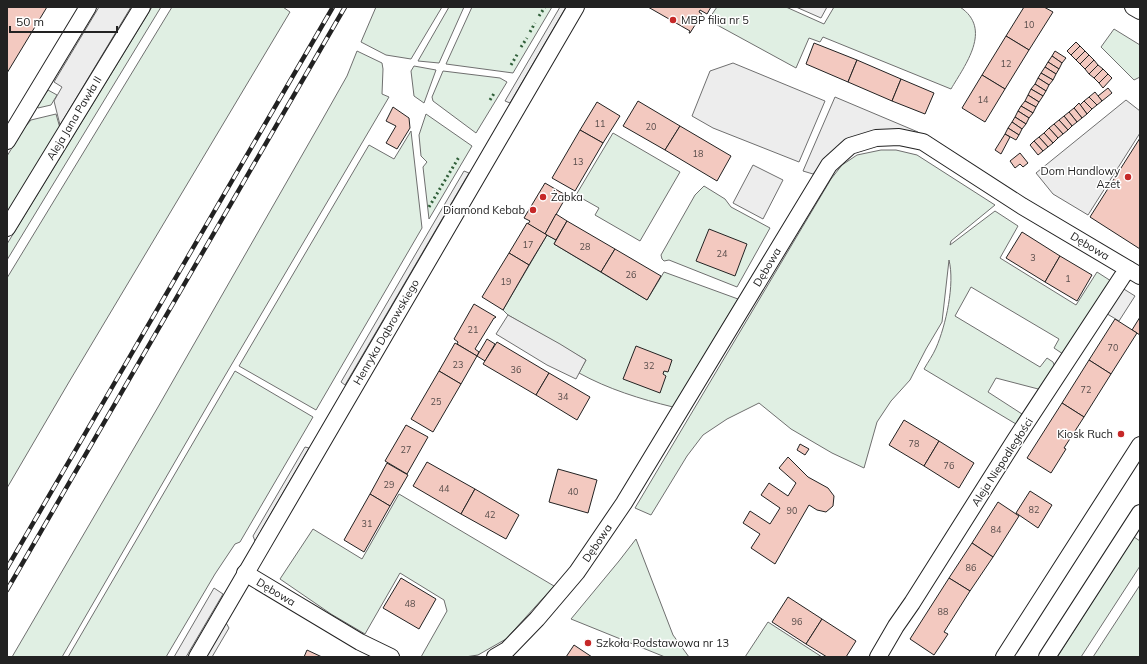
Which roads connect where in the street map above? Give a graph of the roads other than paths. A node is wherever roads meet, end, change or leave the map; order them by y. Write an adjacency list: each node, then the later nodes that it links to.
1 (88, 7): 6 (street)
2 (142, 7): 7 (street, Aleja Jana Pawła II)
3 (576, 7): 11 (street, Henryka Dąbrowskiego)
4 (1133, 7): 5 (street)
5 (1140, 12)
6 (7, 141)
7 (7, 228)
8 (1134, 273): 14 (street, Dębowa); 15 (street, Aleja Niepodległości)
9 (1140, 445): 16 (street)
10 (1140, 513): 17 (street)
11 (245, 573): 12 (street, Henryka Dąbrowskiego); 13 (street, Dębowa)
12 (197, 657)
13 (391, 657)
14 (495, 657)
15 (878, 657)
16 (1004, 657)
17 (1047, 657)

